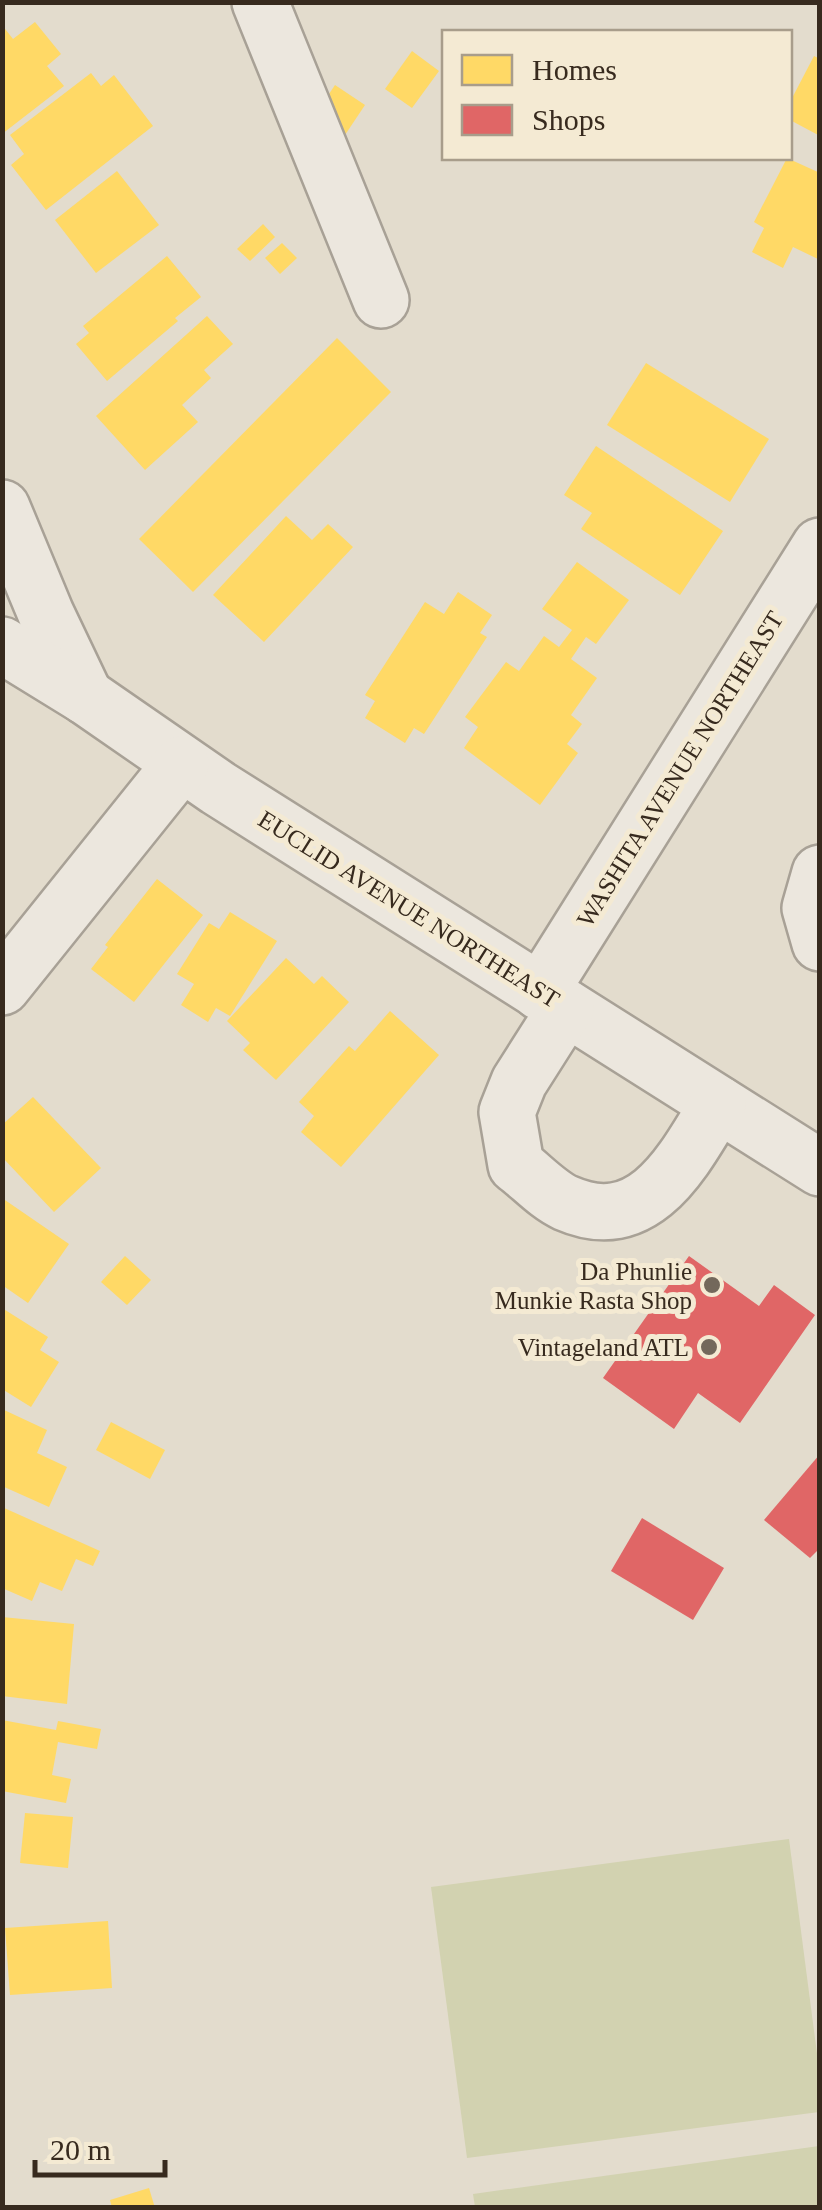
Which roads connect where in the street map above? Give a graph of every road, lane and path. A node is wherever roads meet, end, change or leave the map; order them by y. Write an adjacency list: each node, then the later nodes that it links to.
1 (260, 2): 2 (street)
2 (381, 300)
3 (2, 508): 6 (street)
4 (820, 546): 11 (street, WASHITA AVENUE NORTHEAST)
5 (2, 645): 6 (street, EUCLID AVENUE NORTHEAST)
6 (85, 696): 7 (street, EUCLID AVENUE NORTHEAST)
7 (181, 764): 10 (street); 11 (street, EUCLID AVENUE NORTHEAST)
8 (820, 873): 9 (street)
9 (820, 943)
10 (2, 988)
11 (553, 1000): 12 (street, EUCLID AVENUE NORTHEAST); 12 (street, WASHITA AVENUE NORTHEAST)
12 (718, 1104): 13 (street, EUCLID AVENUE NORTHEAST)
13 (820, 1168)

